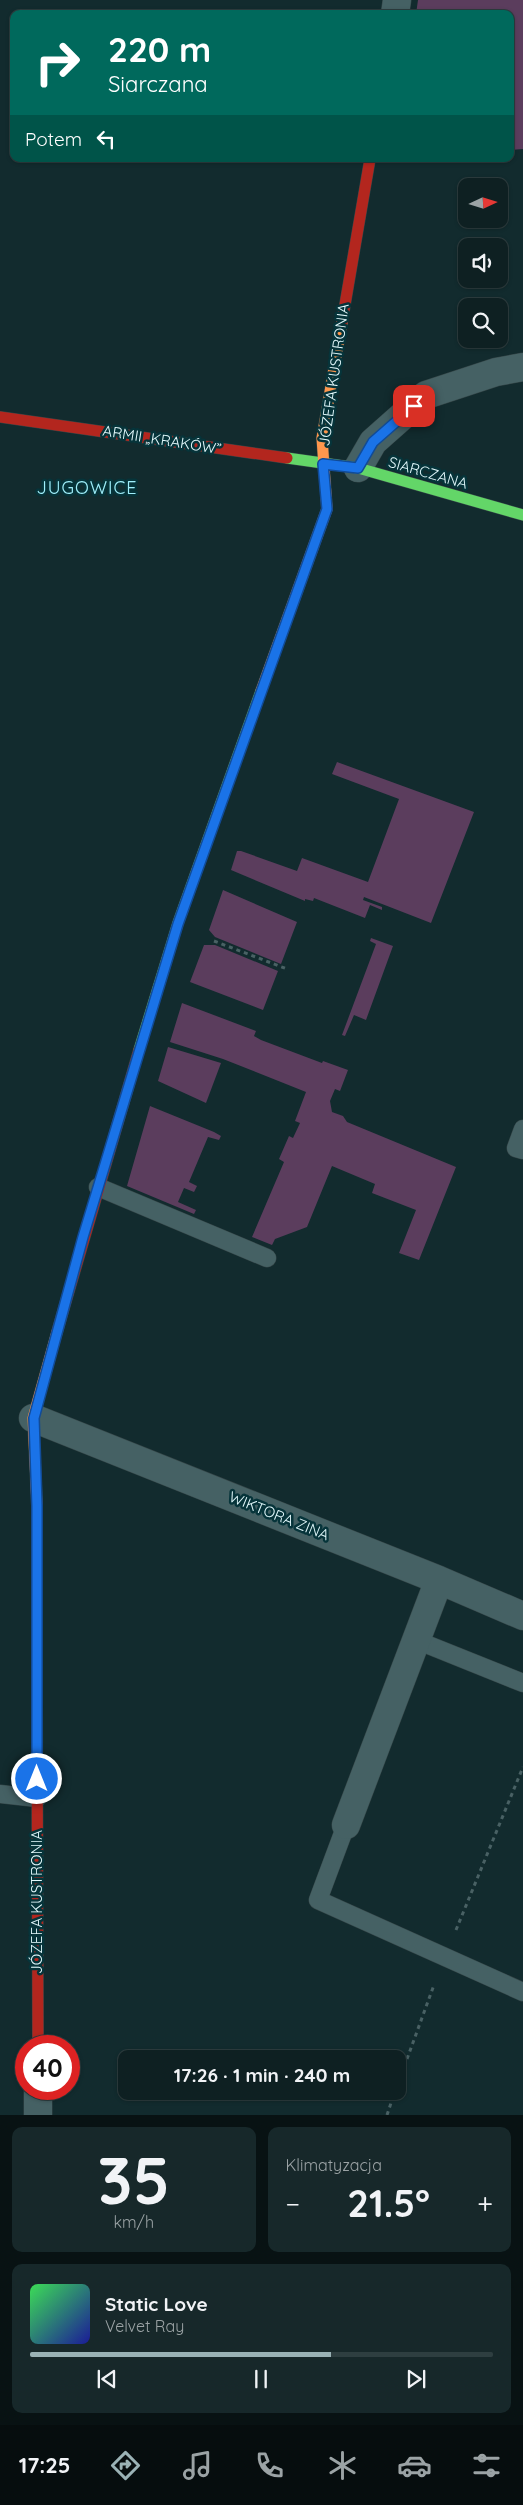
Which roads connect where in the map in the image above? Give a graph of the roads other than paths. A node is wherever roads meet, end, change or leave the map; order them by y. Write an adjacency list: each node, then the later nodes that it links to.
1 (369, 162): 4 (street, JÓZEFA KUSTRONIA)
2 (523, 367): 5 (street)
3 (0, 417): 4 (street, ARMII „KRAKÓW”)
4 (323, 464): 5 (street, SIARCZANA); 9 (street, JÓZEFA KUSTRONIA)
5 (358, 468): 6 (street, SIARCZANA)
6 (523, 515)
7 (523, 1129): 8 (lane)
8 (523, 1150)
9 (98, 1187): 10 (lane); 11 (street, JÓZEFA KUSTRONIA)
10 (267, 1258)
11 (34, 1418): 12 (street, WIKTORA ZINA); 17 (street, JÓZEFA KUSTRONIA)
12 (439, 1580): 13 (street, WIKTORA ZINA); 14 (street)
13 (523, 1616)
14 (416, 1640): 15 (lane); 18 (street)
15 (523, 1683)
16 (0, 1794): 17 (lane)
17 (37, 1798): 20 (street, JÓZEFA KUSTRONIA)
18 (346, 1825): 19 (lane)
19 (523, 1992)
20 (38, 2035)
21 (38, 2100): 22 (street)
22 (38, 2115)

